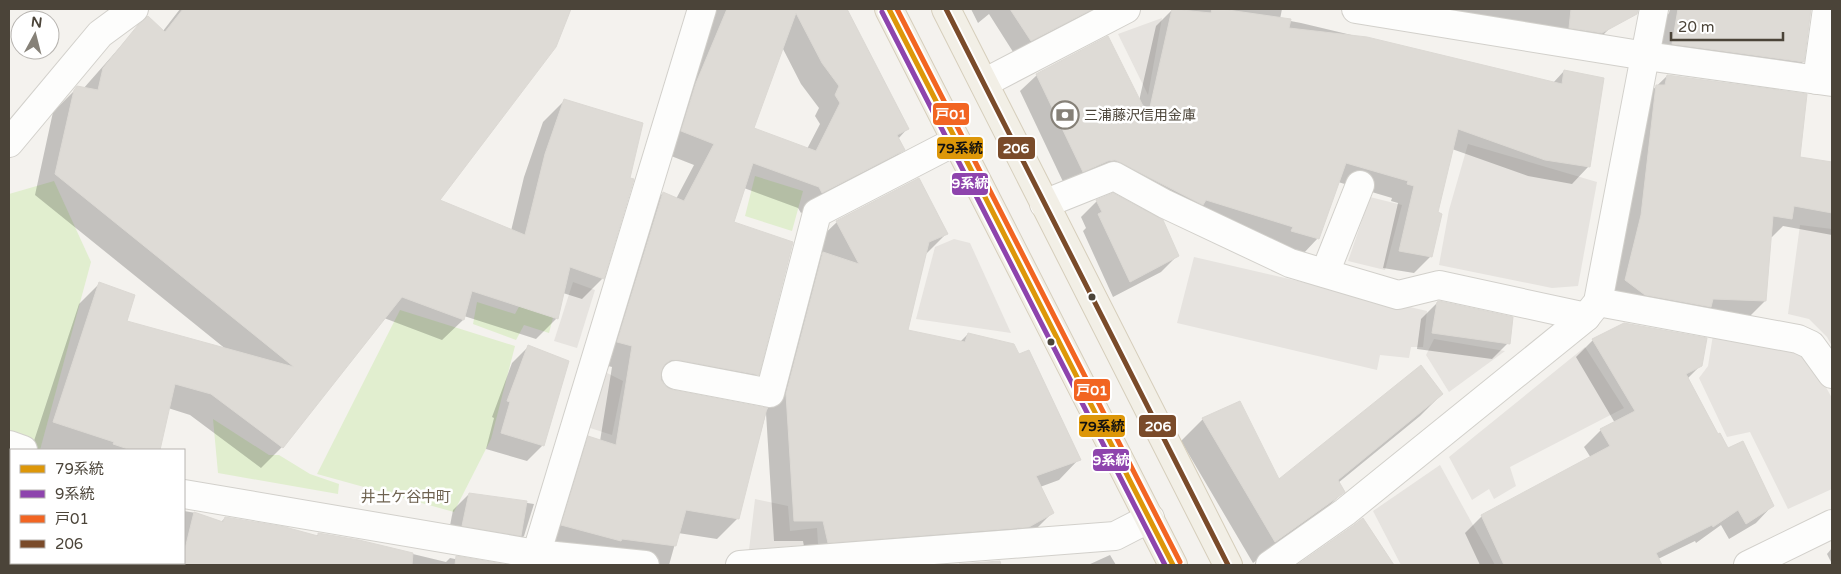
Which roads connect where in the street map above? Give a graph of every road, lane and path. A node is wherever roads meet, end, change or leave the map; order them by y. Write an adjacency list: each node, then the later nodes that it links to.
1 (134, 9): 13 (street)
2 (702, 9): 24 (street)
3 (889, 9): 12 (main road)
4 (946, 9): 11 (main road)
5 (1126, 9): 11 (street)
6 (1356, 9): 9 (street)
7 (1654, 9): 9 (street)
8 (1827, 9): 10 (street)
9 (1646, 56): 10 (street); 17 (street)
10 (1825, 81)
11 (984, 83): 15 (main road)
12 (956, 141): 19 (street); 21 (main road)
13 (9, 143)
14 (1360, 185): 16 (street)
15 (1044, 204): 16 (street); 28 (main road)
16 (1325, 273): 17 (street)
17 (1592, 310): 18 (street); 29 (street)
18 (1832, 374)
19 (676, 375)
20 (185, 494): 24 (street)
21 (1150, 518): 23 (street); 27 (main road)
22 (1832, 524): 30 (street)
23 (903, 559): 26 (street)
24 (534, 560): 25 (street)
25 (645, 565)
26 (740, 565)
27 (1174, 565)
28 (1228, 565)
29 (1270, 565)
30 (1748, 565)

